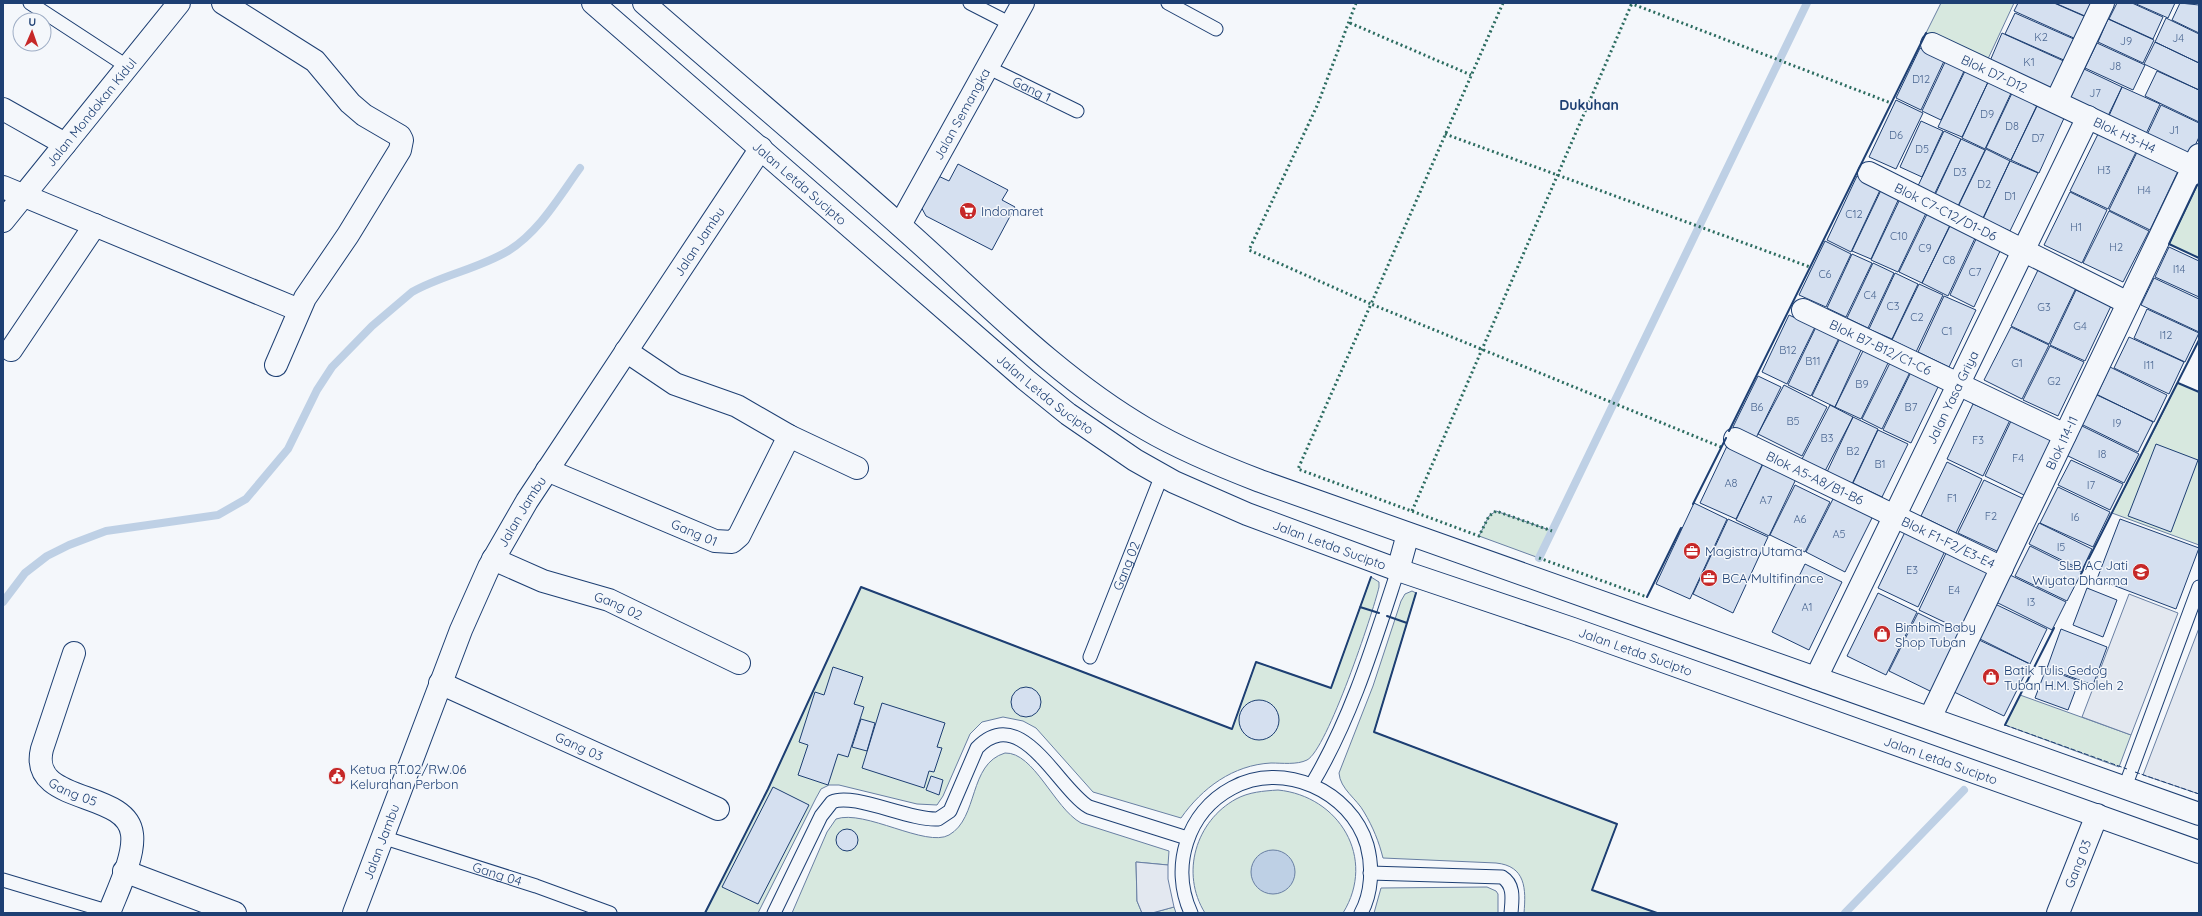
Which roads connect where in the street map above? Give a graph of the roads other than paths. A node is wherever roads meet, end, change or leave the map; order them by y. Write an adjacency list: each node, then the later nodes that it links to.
1 (30, 3): 13 (lane)
2 (179, 3): 13 (street, Jalan Mondokan Kidul)
3 (223, 3): 32 (street)
4 (593, 3): 20 (street, Jalan Letda Sucipto)
5 (644, 3): 27 (street)
6 (970, 3): 10 (lane)
7 (1023, 3): 10 (street, Jalan Semangka)
8 (1168, 3): 11 (lane)
9 (2103, 3): 15 (street)
10 (1011, 24): 14 (street, Jalan Semangka)
11 (1216, 29)
12 (1932, 44): 15 (street, Blok D7-D12)
13 (128, 66): 19 (street, Jalan Mondokan Kidul)
14 (987, 68): 17 (lane, Gang 1); 27 (street, Jalan Semangka)
15 (2056, 102): 18 (street, Blok H3-H4)
16 (3, 109): 19 (street)
17 (1077, 111)
18 (2088, 118): 21 (street, Blok H3-H4); 29 (street, Jalan Yasa Griya)
19 (65, 144): 24 (street, Jalan Mondokan Kidul)
20 (761, 148): 30 (street, Jalan Letda Sucipto); 35 (street, Jalan Jambu)
21 (2196, 161): 31 (street, Blok I14-I1)
22 (1869, 172): 29 (street, Blok C7-C12/D1-D6)
23 (3, 187): 24 (street)
24 (24, 196): 25 (street, Jalan Mondokan Kidul); 26 (street)
25 (3, 221)
26 (95, 225): 32 (street); 34 (street)
27 (900, 225): 28 (street)
28 (918, 241): 30 (street); 45 (street)
29 (2024, 250): 31 (street, Blok C7-C12/D1-D6); 37 (street, Jalan Yasa Griya)
30 (896, 266): 43 (street, Jalan Letda Sucipto)
31 (2128, 303): 38 (street, Blok I14-I1)
32 (299, 310): 36 (street)
33 (1803, 310): 37 (street, Blok B7-B12/C1-C6)
34 (11, 350)
35 (626, 351): 39 (street); 42 (street, Jalan Jambu)
36 (276, 365)
37 (1959, 384): 38 (street, Blok B7-B12/C1-C6); 44 (street, Jalan Yasa Griya)
38 (2065, 435): 47 (street, Blok I14-I1)
39 (789, 436): 41 (street); 42 (street, Gang 01)
40 (1735, 439): 44 (street, Blok A5-A8/B1-B6)
41 (857, 468)
42 (547, 470): 46 (street, Jalan Jambu)
43 (1162, 475): 48 (street, Jalan Letda Sucipto); 51 (lane, Gang 02)
44 (1895, 516): 47 (street, Blok F1-F2/E3-E4); 53 (street, Jalan Yasa Griya)
45 (1408, 534): 48 (street); 53 (street)
46 (493, 559): 52 (street, Gang 02); 54 (street, Jalan Jambu)
47 (2002, 568): 55 (street, Blok I14-I1)
48 (1398, 570): 57 (street, Jalan Letda Sucipto); 58 (lane)
49 (2199, 587): 59 (lane)
50 (74, 653): 66 (street, Gang 05)
51 (1090, 657)
52 (739, 663)
53 (1816, 678): 55 (street)
54 (440, 683): 60 (street, Gang 03); 63 (street, Jalan Jambu)
55 (1930, 718): 56 (street)
56 (1999, 743): 57 (street); 59 (street)
57 (1985, 775): 62 (street, Jalan Letda Sucipto)
58 (1312, 784): 64 (lane); 67 (lane)
59 (2125, 787): 61 (street)
60 (718, 809)
61 (2199, 814)
62 (2097, 815): 65 (street, Jalan Letda Sucipto); 77 (street, Gang 03)
63 (382, 837): 71 (street, Jalan Jambu); 72 (lane, Gang 04)
64 (1187, 838): 73 (lane); 74 (lane)
65 (2199, 852)
66 (124, 871): 69 (street, Gang 05); 70 (street)
67 (1370, 873): 75 (lane); 76 (lane)
68 (3, 880): 69 (lane)
69 (109, 912)
70 (235, 913)
71 (354, 913)
72 (610, 913)
73 (774, 913)
74 (1191, 913)
75 (1361, 913)
76 (1511, 913)
77 (2058, 913)

